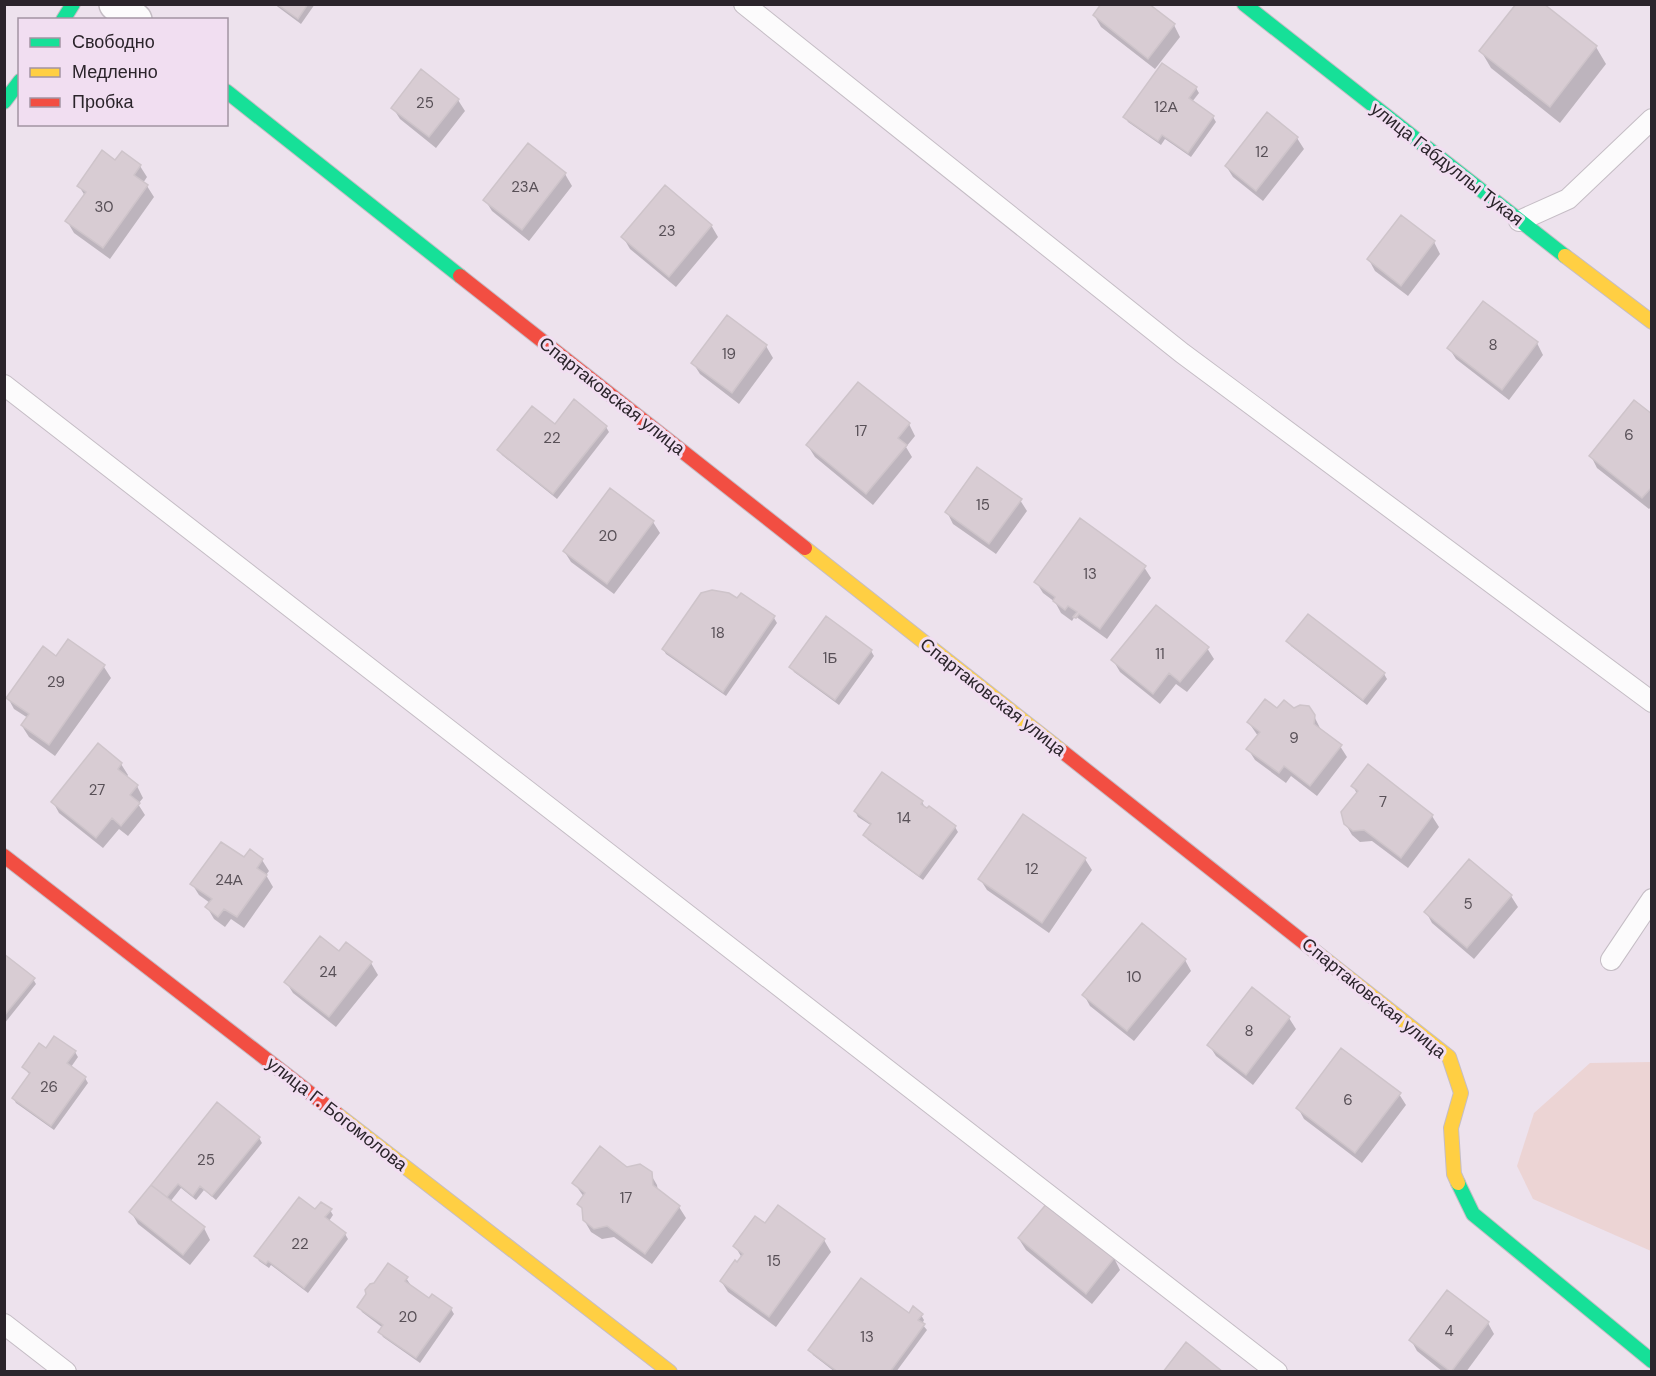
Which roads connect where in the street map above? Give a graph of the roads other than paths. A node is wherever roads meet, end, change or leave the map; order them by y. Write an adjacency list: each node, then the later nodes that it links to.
1 (74, 4): 5 (street)
2 (117, 4): 6 (street)
3 (744, 4): 14 (lane)
4 (1244, 4): 11 (street, улица Габдуллы Тукая)
5 (64, 18)
6 (133, 18)
7 (18, 84): 9 (street)
8 (228, 93): 19 (street, Спартаковская улица)
9 (4, 102)
10 (1652, 119): 11 (lane)
11 (1519, 220): 12 (street, улица Габдуллы Тукая)
12 (1652, 322)
13 (4, 385): 22 (lane)
14 (1652, 702)
15 (4, 856): 21 (street, улица Г. Богомолова)
16 (1652, 899): 17 (lane)
17 (1611, 960)
18 (4, 1324): 20 (lane)
19 (1652, 1361)
20 (66, 1371)
21 (670, 1371)
22 (1277, 1371)

